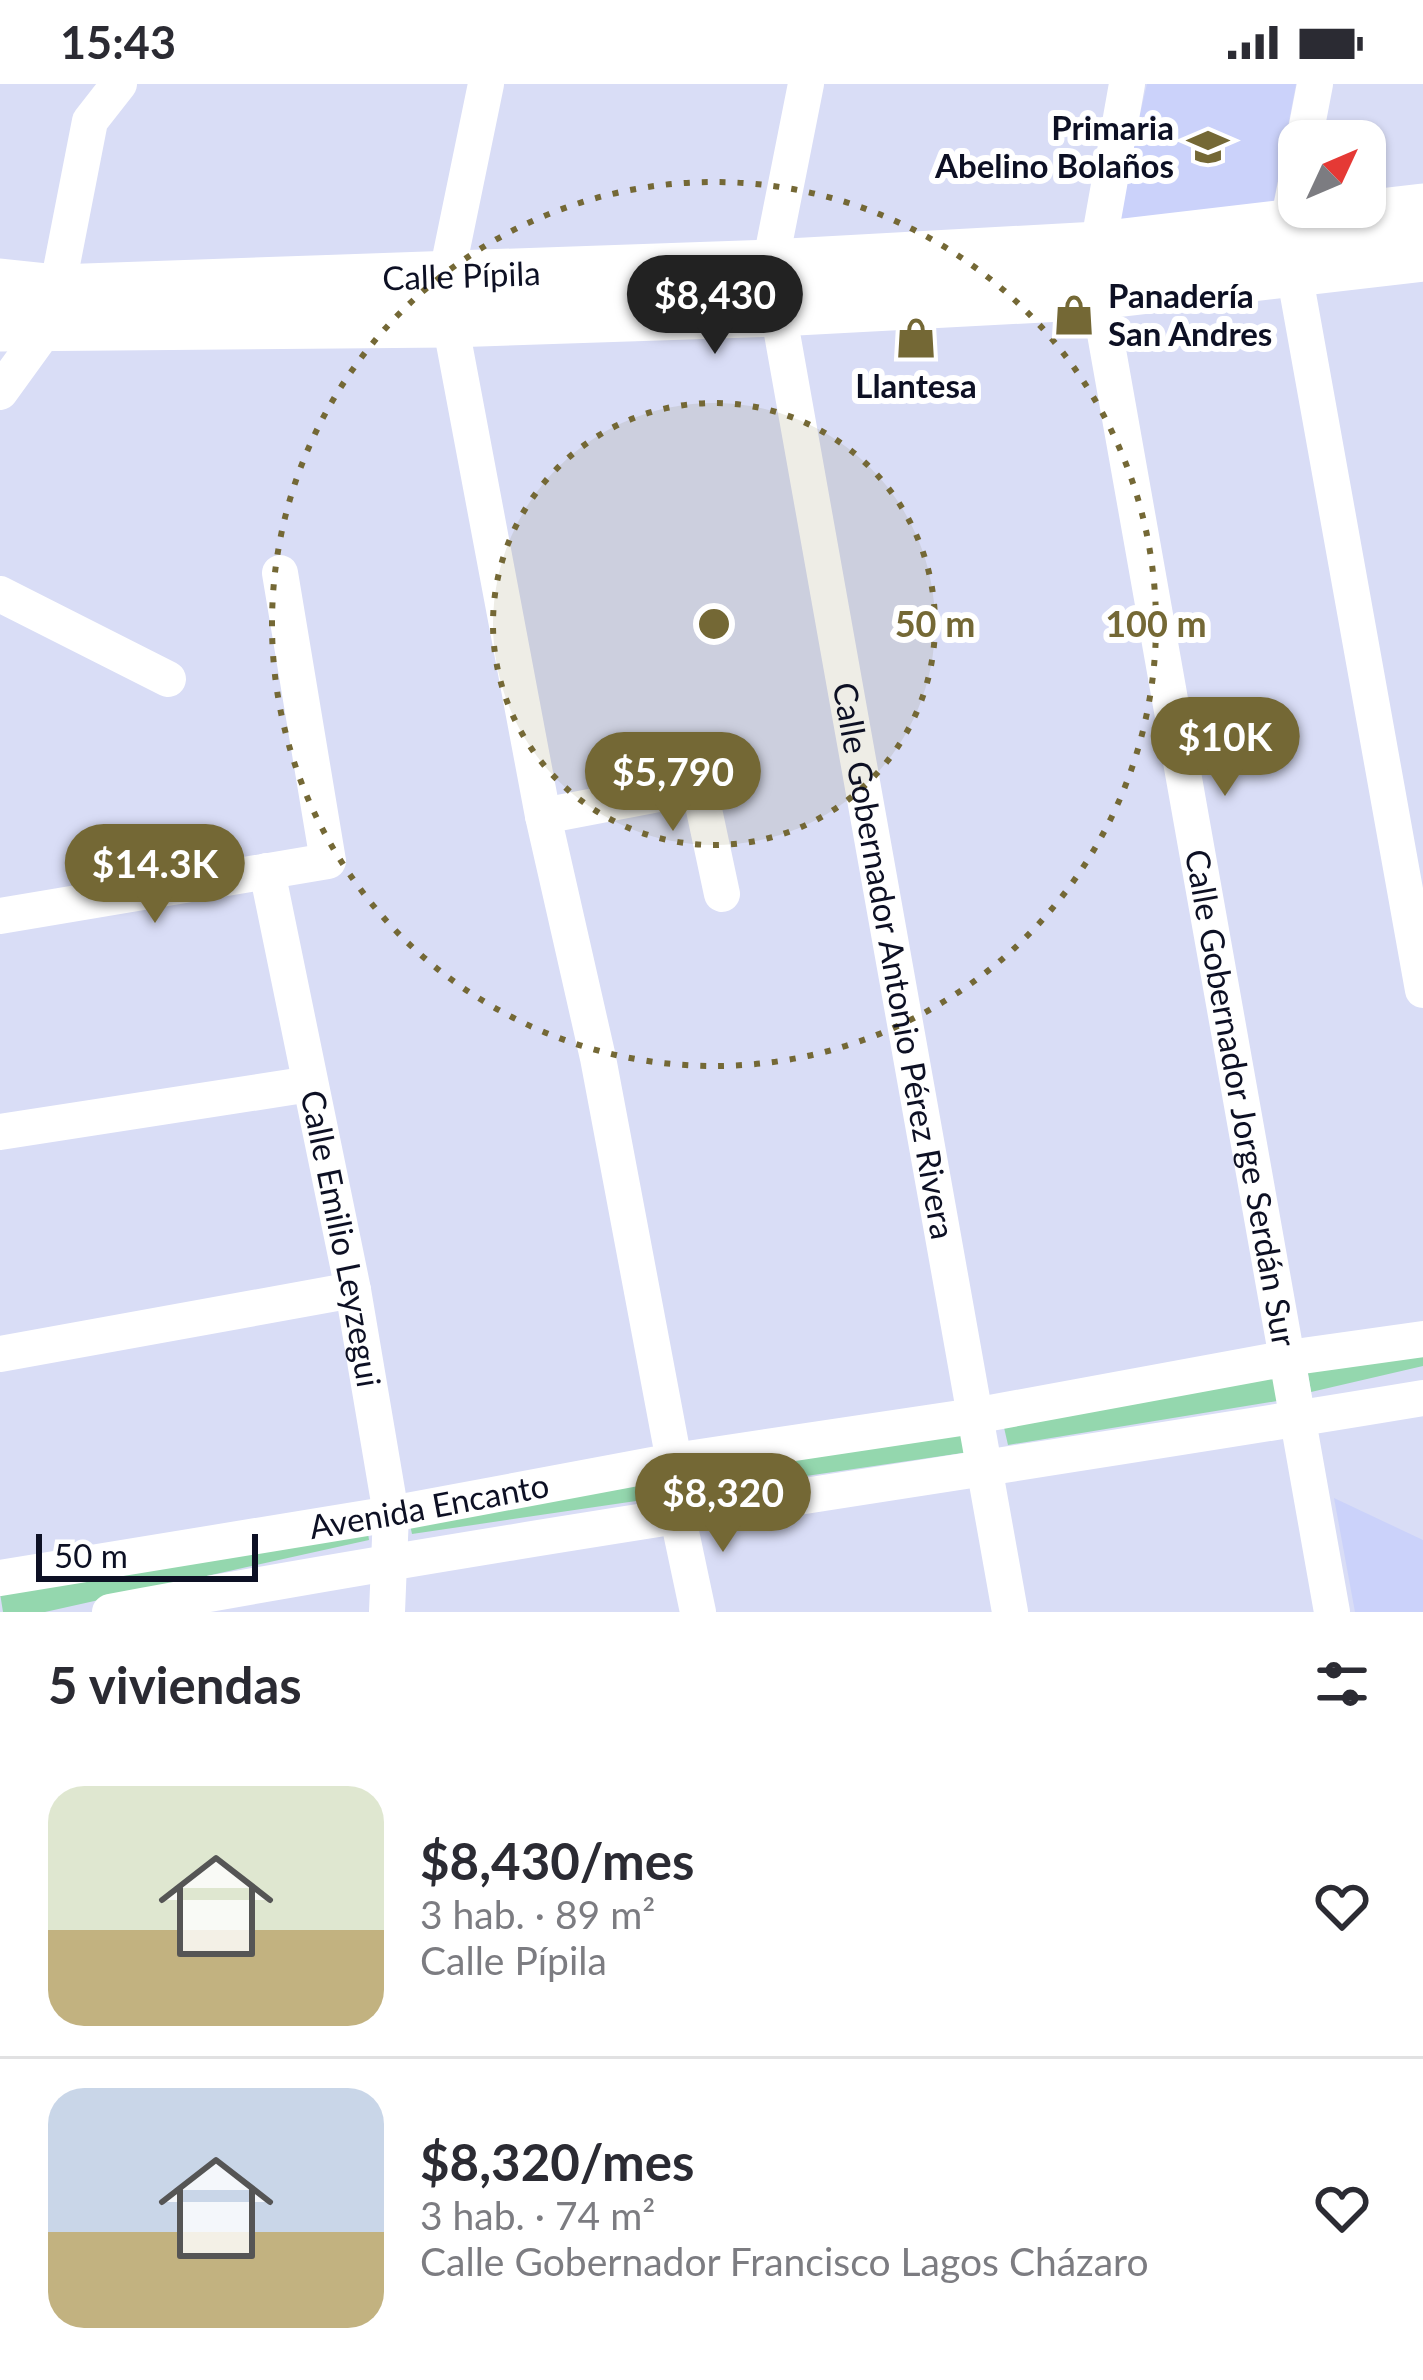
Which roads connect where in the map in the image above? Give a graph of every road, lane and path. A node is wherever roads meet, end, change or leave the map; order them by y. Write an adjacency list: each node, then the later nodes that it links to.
1 (119, 84): 15 (street)
2 (486, 84): 14 (street)
3 (806, 84): 13 (street, Calle Gobernador Antonio Pérez Rivera)
4 (1127, 84): 11 (street, Calle Gobernador Jorge Serdán Sur)
5 (1315, 84): 6 (street)
6 (1308, 120)
7 (1423, 209): 9 (main road, Calle Pípila)
8 (1293, 228): 9 (street)
9 (1291, 248): 10 (main road, Calle Pípila); 11 (main road, Calle Pípila); 24 (street)
10 (1423, 256)
11 (1098, 270): 13 (main road, Calle Pípila); 30 (street, Calle Gobernador Jorge Serdán Sur)
12 (0, 284): 15 (main road, Calle Pípila)
13 (774, 288): 14 (main road, Calle Pípila); 32 (street, Calle Gobernador Antonio Pérez Rivera)
14 (448, 300): 15 (main road, Calle Pípila); 20 (street)
15 (35, 314): 16 (street)
16 (0, 392)
17 (280, 573): 21 (street)
18 (0, 594): 19 (street)
19 (168, 679)
20 (543, 816): 22 (street); 34 (street)
21 (282, 868): 23 (street); 25 (street, Calle Emilio Leyzegui)
22 (722, 894)
23 (0, 916)
24 (1423, 990)
25 (310, 1084): 26 (street); 27 (street, Calle Emilio Leyzegui)
26 (0, 1132)
27 (353, 1290): 29 (street); 37 (street, Calle Emilio Leyzegui)
28 (1423, 1339): 30 (street, Avenida Encanto)
29 (0, 1354)
30 (1288, 1358): 32 (street, Avenida Encanto); 33 (street, Calle Gobernador Jorge Serdán Sur)
31 (1423, 1398): 33 (street, Avenida Encanto)
32 (974, 1416): 34 (street, Avenida Encanto); 35 (street, Calle Gobernador Antonio Pérez Rivera)
33 (1300, 1419): 35 (street, Avenida Encanto); 44 (street, Calle Gobernador Jorge Serdán Sur)
34 (674, 1461): 37 (street, Avenida Encanto)
35 (985, 1468): 36 (street, Avenida Encanto); 43 (street, Calle Gobernador Antonio Pérez Rivera)
36 (677, 1513): 38 (street, Avenida Encanto); 42 (street)
37 (391, 1514): 38 (street, Calle Emilio Leyzegui); 39 (street, Avenida Encanto)
38 (388, 1560): 40 (street, Avenida Encanto); 41 (street, Calle Emilio Leyzegui)
39 (0, 1578)
40 (110, 1612)
41 (387, 1612)
42 (698, 1612)
43 (1010, 1612)
44 (1332, 1612)

